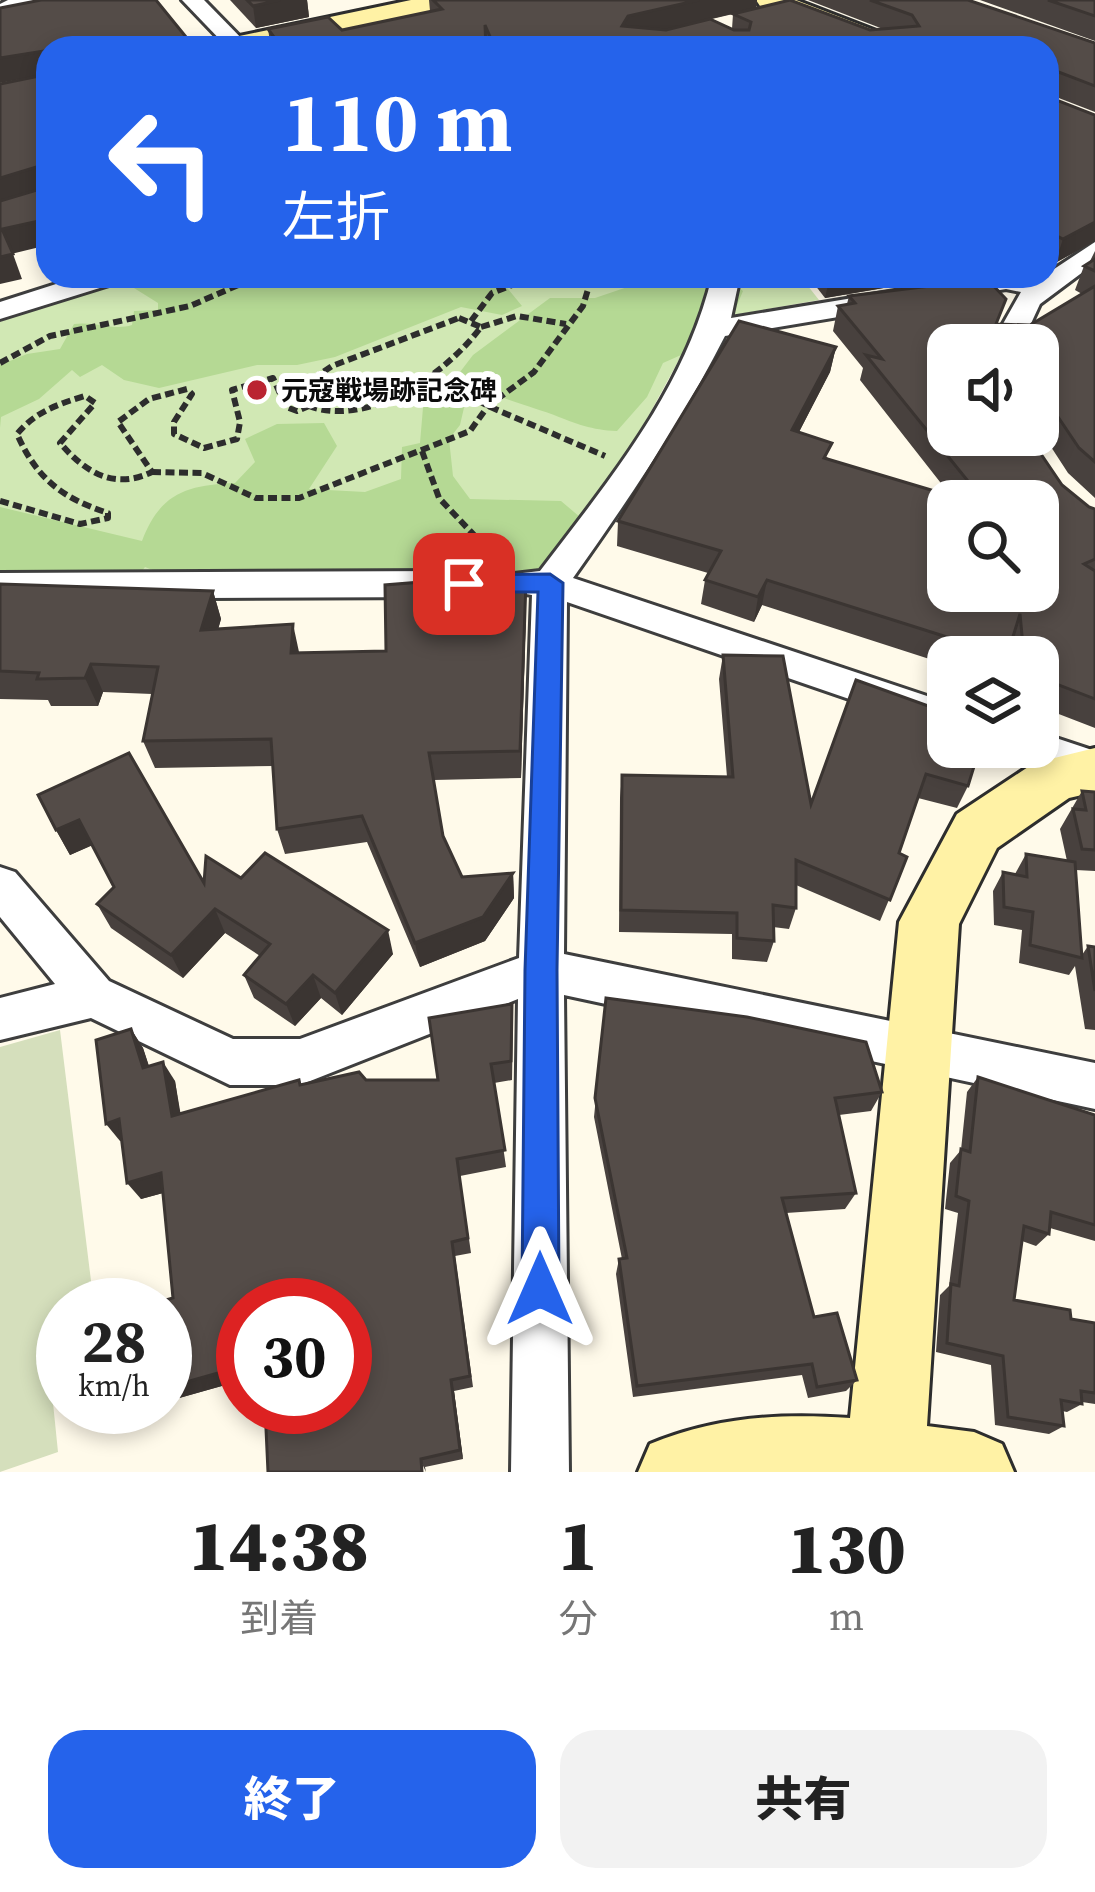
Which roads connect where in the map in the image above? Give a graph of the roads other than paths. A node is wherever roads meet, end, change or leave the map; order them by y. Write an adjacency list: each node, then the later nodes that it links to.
1 (24, 0): 5 (street)
2 (192, 0): 6 (street)
3 (452, 0): 7 (street)
4 (771, 10): 8 (street)
5 (0, 12)
6 (224, 36)
7 (285, 36)
8 (855, 36)
9 (1095, 250): 10 (street)
10 (1059, 271)
11 (72, 288): 15 (street)
12 (723, 288): 17 (street)
13 (963, 288): 17 (street)
14 (1039, 288): 16 (street)
15 (0, 311)
16 (1016, 324)
17 (714, 329): 18 (street)
18 (550, 583): 19 (street); 20 (street); 24 (street)
19 (0, 586)
20 (927, 711)
21 (1059, 756): 22 (street)
22 (1095, 769): 27 (street)
23 (0, 885): 25 (street)
24 (541, 970): 25 (street); 27 (street); 30 (street)
25 (93, 996): 26 (street)
26 (0, 1019)
27 (920, 1048): 28 (street); 29 (street)
28 (1095, 1086)
29 (885, 1461): 31 (street); 32 (street)
30 (540, 1472)
31 (678, 1472)
32 (974, 1472)

